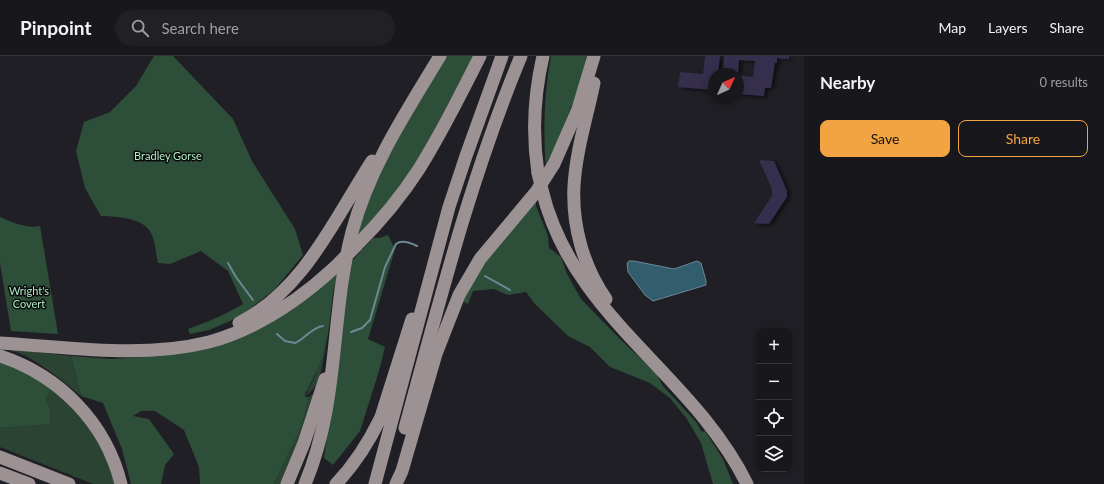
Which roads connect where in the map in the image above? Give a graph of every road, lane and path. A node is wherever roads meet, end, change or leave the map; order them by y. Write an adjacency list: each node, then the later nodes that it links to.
1 (440, 56): 8 (highway)
2 (480, 56): 12 (highway, bridge)
3 (502, 56): 9 (highway)
4 (521, 56): 24 (highway)
5 (543, 56): 13 (highway, bridge)
6 (594, 56): 25 (highway)
7 (600, 56): 13 (highway)
8 (413, 102): 10 (highway); 12 (highway)
9 (426, 291): 22 (highway); 23 (highway)
10 (338, 315): 20 (highway); 21 (highway)
11 (0, 343): 12 (highway)
12 (190, 345)
13 (646, 355): 26 (highway)
14 (0, 356): 19 (highway)
15 (0, 457): 18 (highway)
16 (0, 473): 17 (highway)
17 (29, 484)
18 (69, 484)
19 (121, 484)
20 (287, 484)
21 (305, 484)
22 (336, 484)
23 (375, 484)
24 (391, 484)
25 (396, 484)
26 (747, 484)

